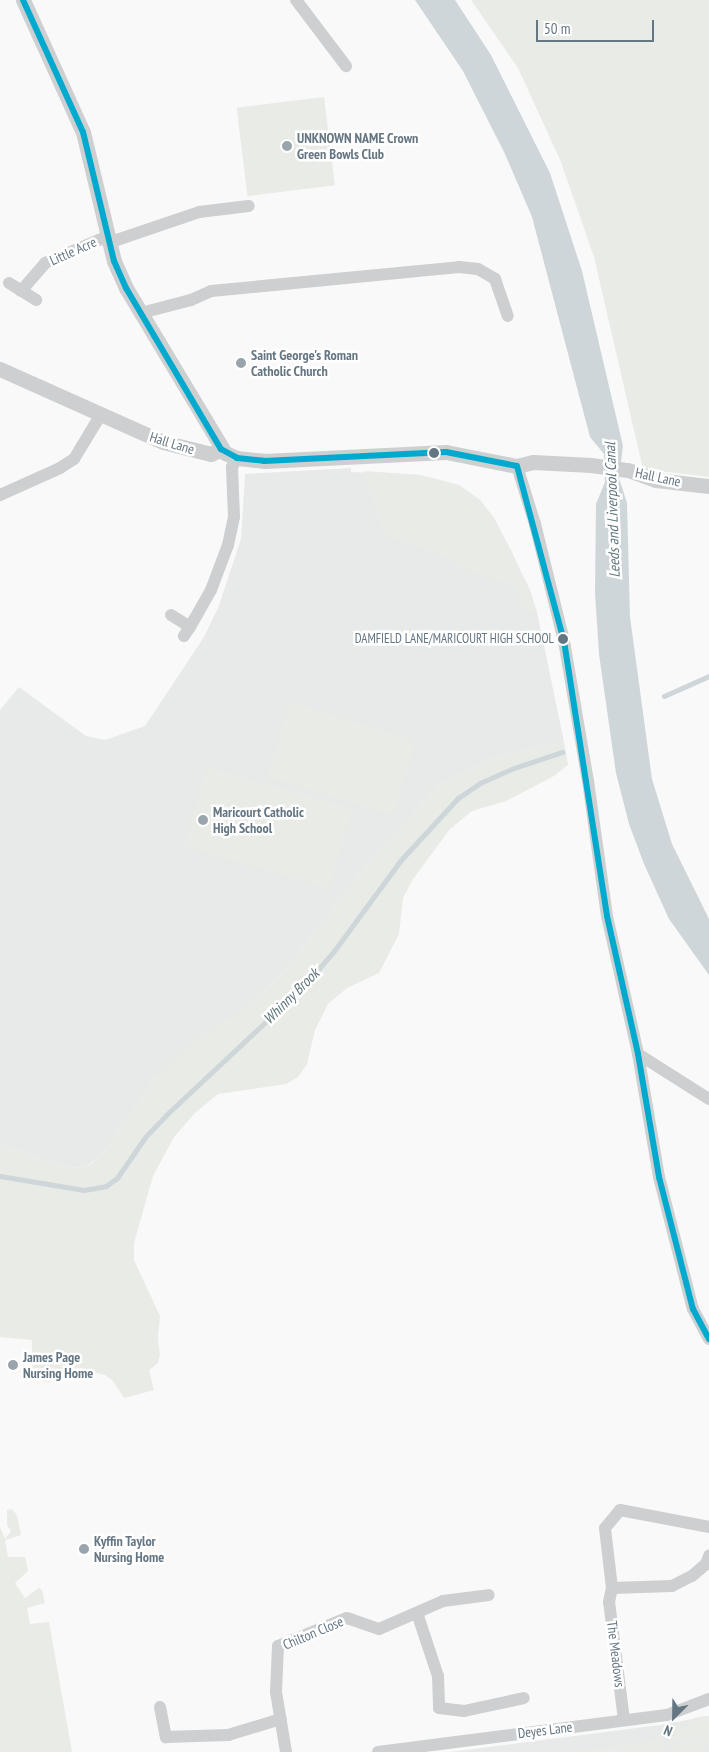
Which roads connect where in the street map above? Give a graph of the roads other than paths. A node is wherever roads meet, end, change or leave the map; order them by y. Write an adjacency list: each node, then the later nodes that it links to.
1 (24, 0): 5 (street)
2 (296, 0): 3 (street)
3 (346, 66)
4 (249, 206): 5 (street, Little Acre)
5 (107, 240): 7 (street, Little Acre); 9 (street)
6 (9, 283): 7 (street)
7 (21, 291): 8 (street)
8 (36, 300)
9 (141, 314): 10 (street); 13 (street)
10 (508, 316)
11 (0, 369): 12 (street, Hall Lane)
12 (100, 416): 13 (street, Hall Lane); 17 (street)
13 (221, 450): 14 (street, Hall Lane)
14 (237, 458): 15 (street, Hall Lane); 18 (street)
15 (517, 466): 16 (street, Hall Lane); 19 (street)
16 (709, 486)
17 (0, 495)
18 (171, 615)
19 (638, 1054): 20 (street); 21 (street)
20 (709, 1099)
21 (709, 1339)
22 (709, 1527): 24 (street, The Meadows)
23 (709, 1556): 24 (street)
24 (612, 1588): 31 (street, The Meadows)
25 (489, 1595): 26 (street, Chilton Close)
26 (417, 1613): 27 (street); 30 (street, Chilton Close)
27 (524, 1698)
28 (709, 1699): 31 (street, Deyes Lane)
29 (160, 1707): 30 (street)
30 (281, 1719): 32 (street, Chilton Close)
31 (624, 1720): 33 (street, Deyes Lane)
32 (286, 1752)
33 (378, 1752)

